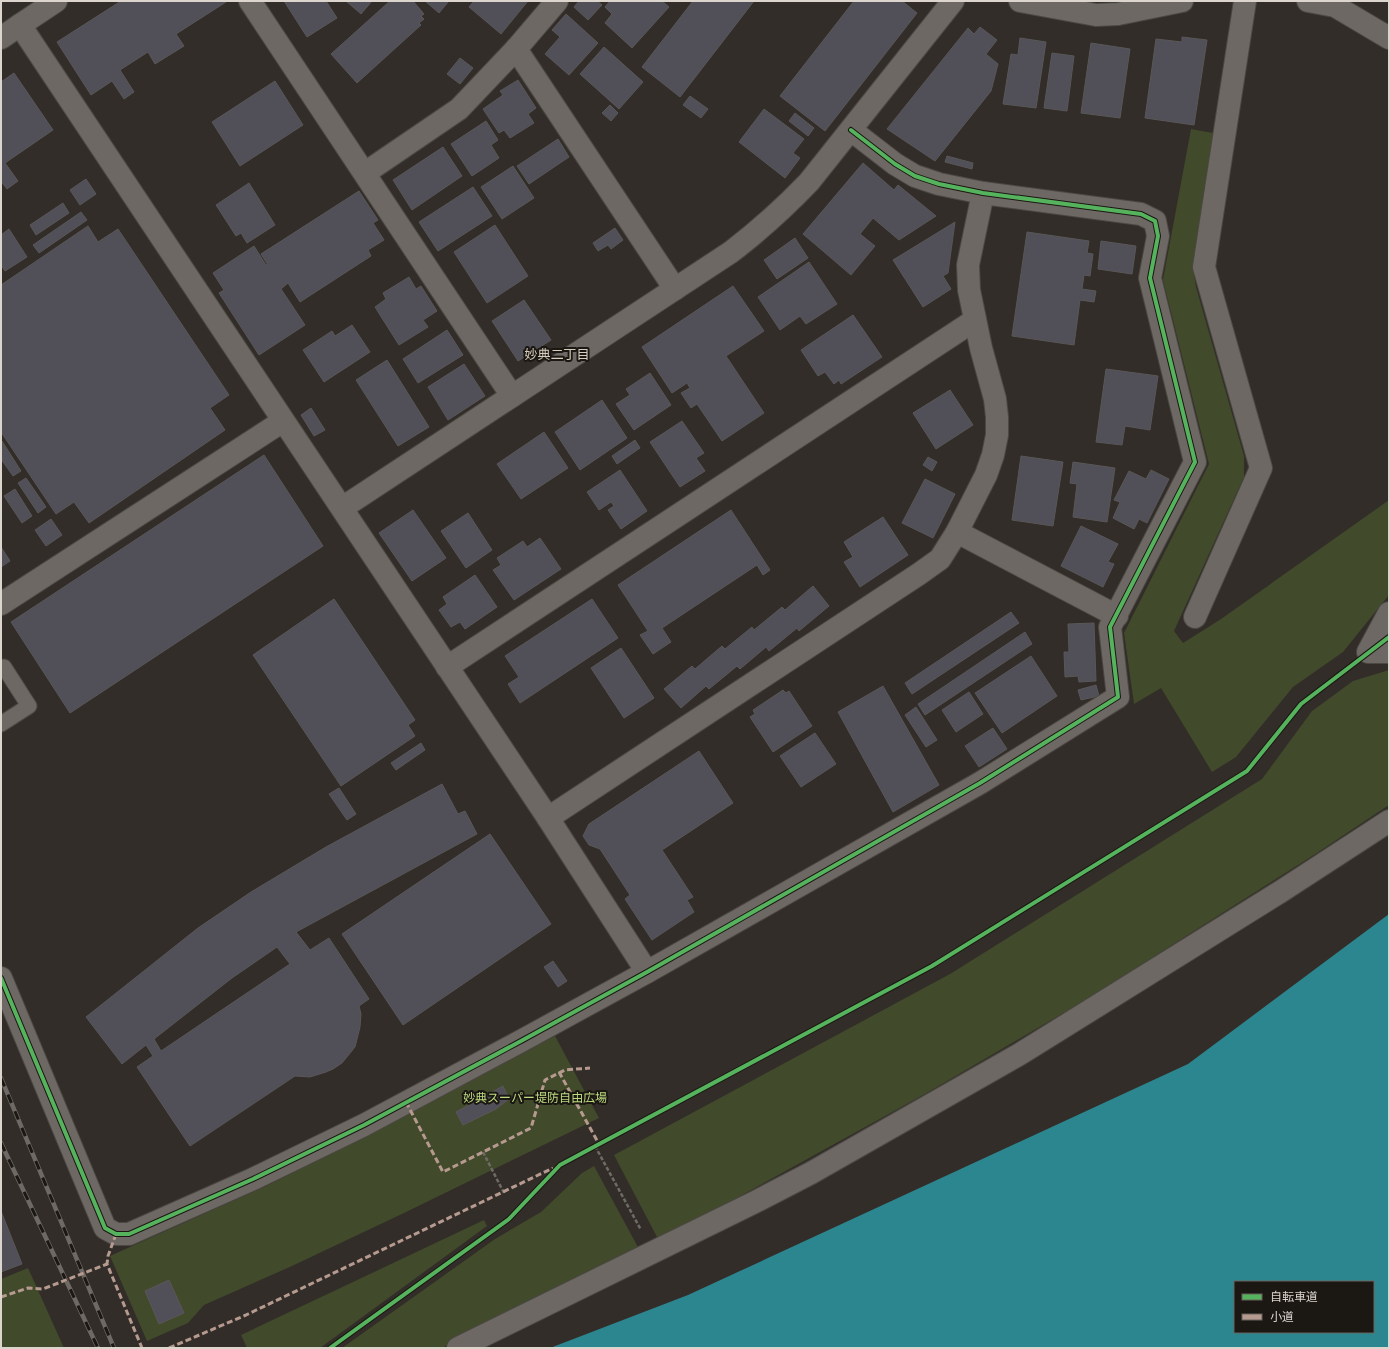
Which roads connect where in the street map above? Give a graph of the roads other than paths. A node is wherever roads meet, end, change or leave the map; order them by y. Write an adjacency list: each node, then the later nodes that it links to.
1 (56, 1): 9 (street)
2 (250, 1): 14 (street)
3 (558, 1): 12 (street)
4 (953, 1): 13 (street)
5 (1020, 1): 6 (street)
6 (1182, 1)
7 (1245, 1): 25 (street)
8 (1308, 1): 11 (street)
9 (20, 25): 10 (street); 19 (street)
10 (1, 38)
11 (1389, 38)
12 (516, 49): 14 (street); 16 (street)
13 (851, 130): 15 (street); 16 (street)
14 (365, 173): 18 (street)
15 (983, 192): 17 (street); 24 (street)
16 (675, 289): 18 (street)
17 (975, 320): 21 (street); 27 (street)
18 (512, 396): 20 (street)
19 (283, 421): 20 (street); 22 (street)
20 (342, 508): 27 (street)
21 (957, 532): 24 (street); 30 (street)
22 (1, 604)
23 (1389, 613): 26 (street)
24 (1117, 616): 32 (street)
25 (1195, 617)
26 (1379, 652)
27 (447, 667): 30 (street)
28 (1, 669): 29 (lane)
29 (1, 724)
30 (548, 818): 32 (street)
31 (1389, 821): 34 (street)
32 (647, 972): 33 (street)
33 (1, 978)
34 (458, 1348)

